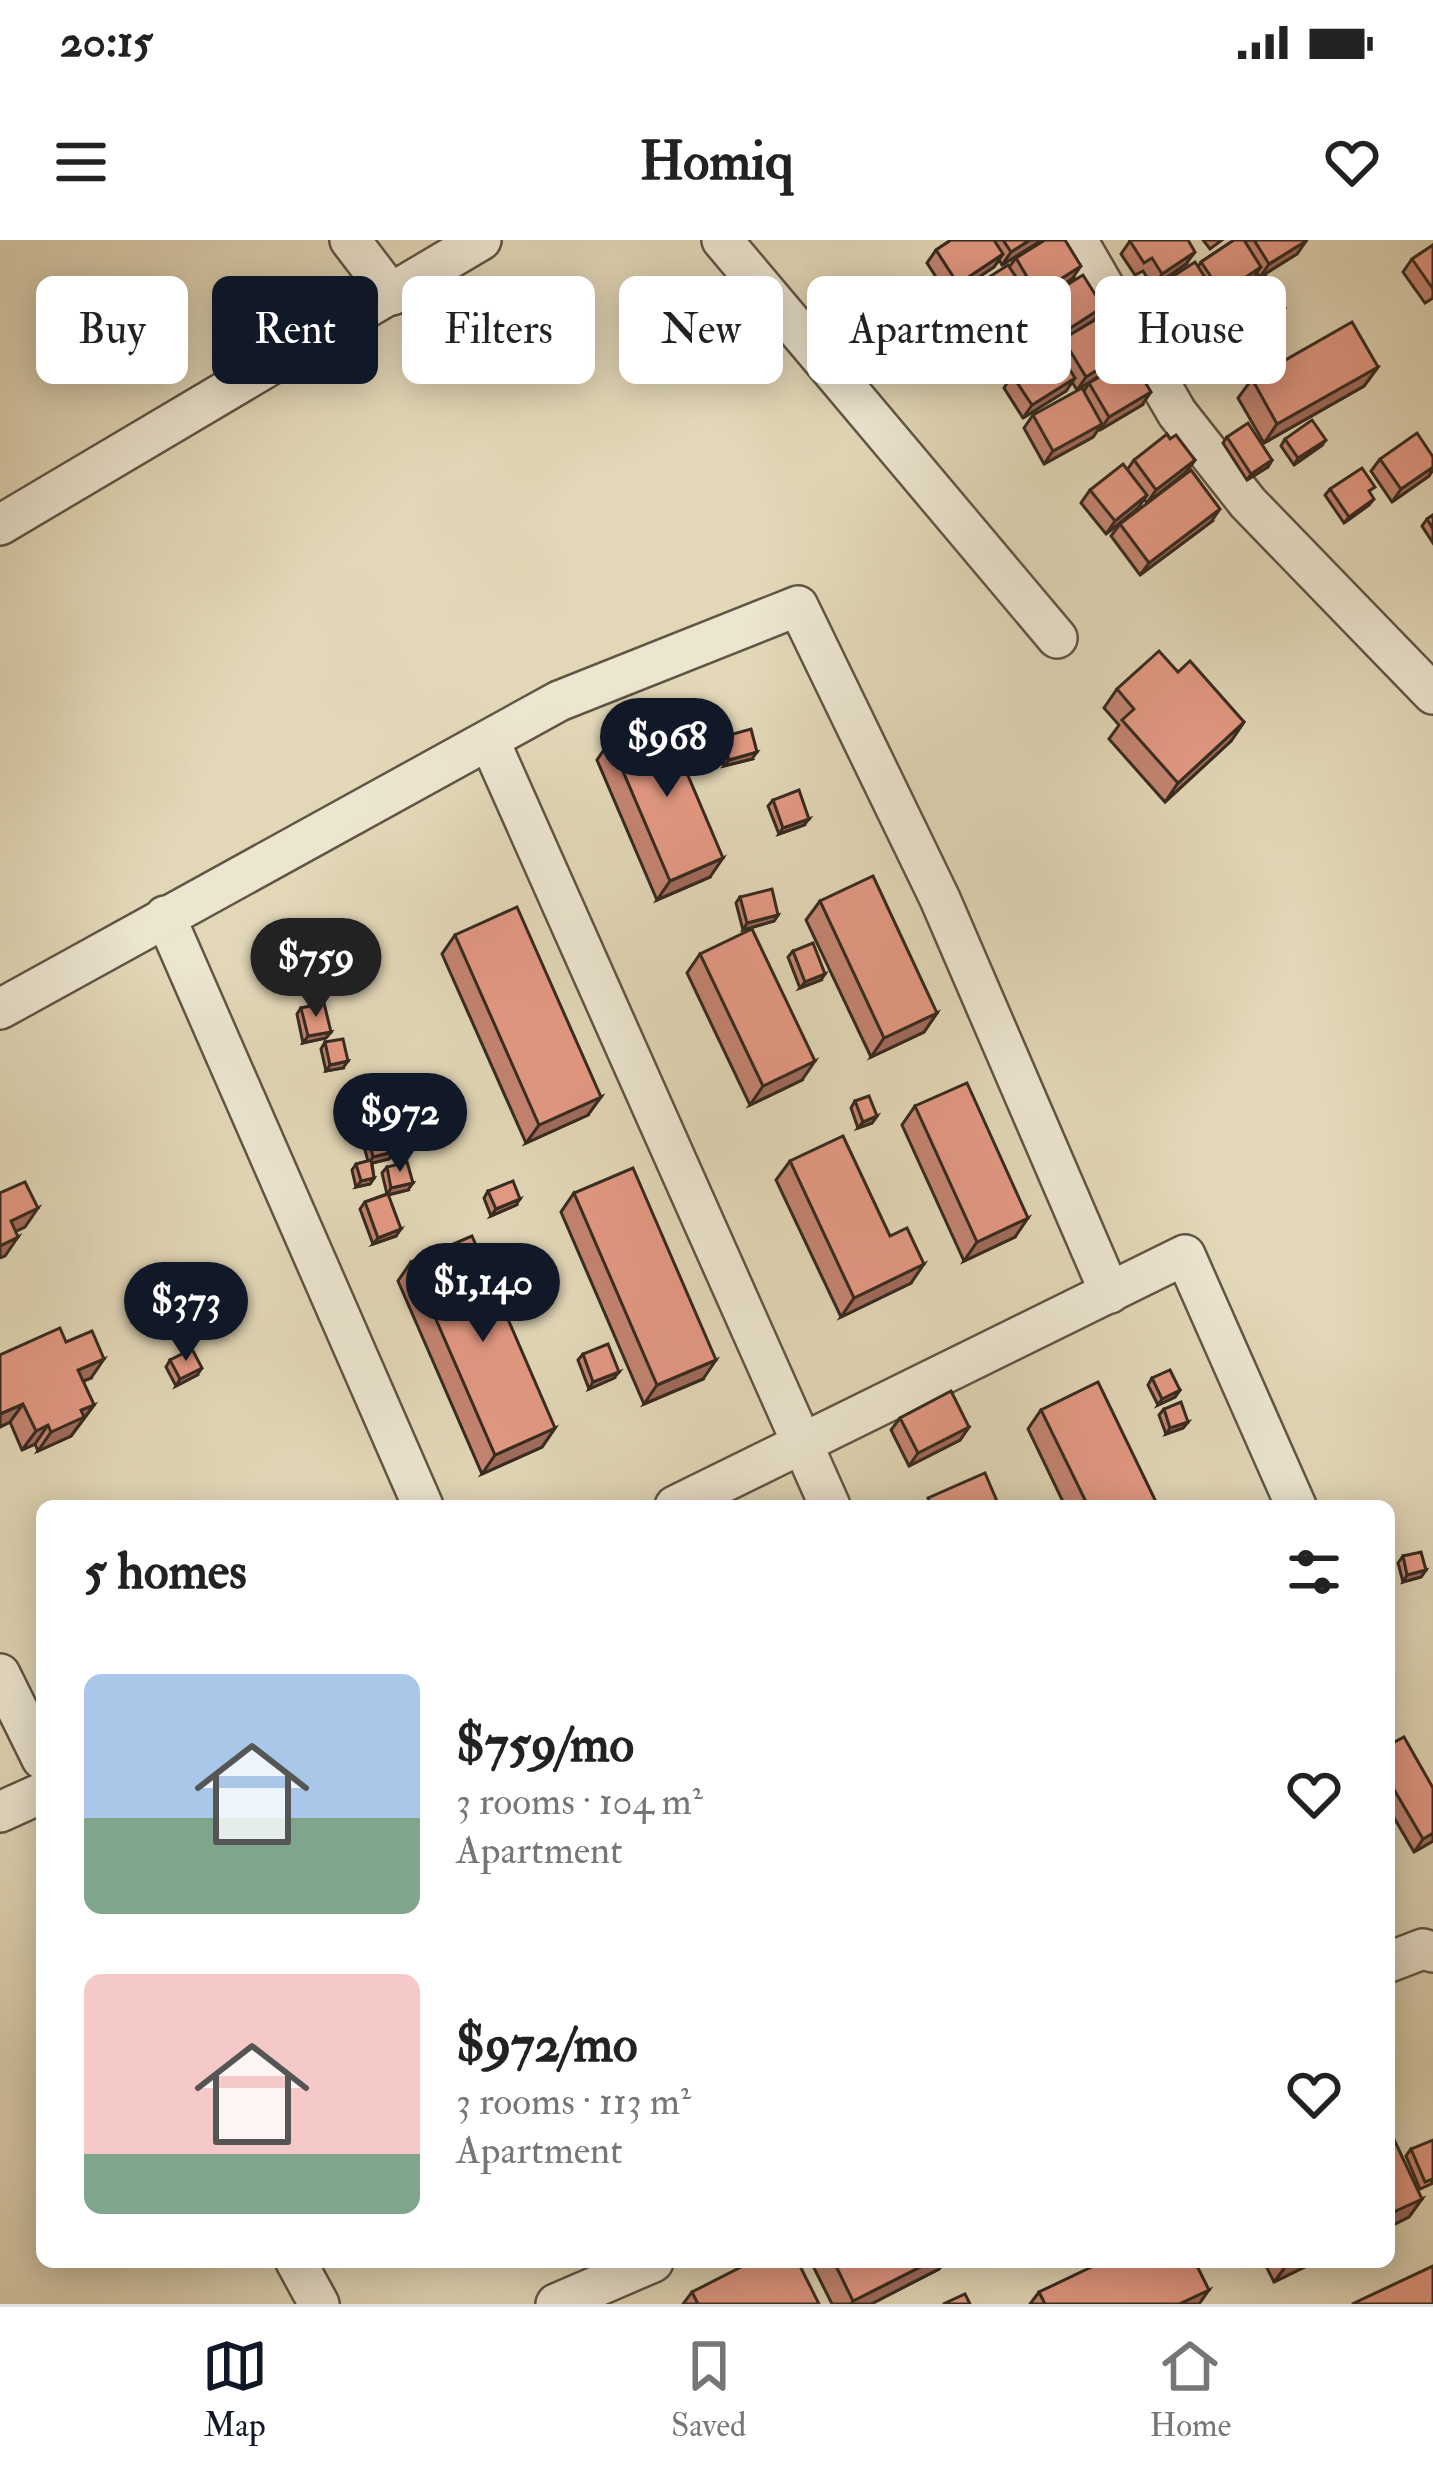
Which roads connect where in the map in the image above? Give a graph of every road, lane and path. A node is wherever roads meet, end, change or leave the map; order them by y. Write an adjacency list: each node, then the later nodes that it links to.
1 (350, 240): 5 (street)
2 (481, 240): 5 (street)
3 (722, 240): 7 (street)
4 (1077, 240): 8 (street)
5 (392, 295): 6 (street)
6 (0, 526)
7 (1057, 638)
8 (1433, 694)
9 (489, 740): 10 (street); 12 (street); 13 (street)
10 (165, 916): 11 (street); 14 (street)
11 (0, 1009)
12 (1110, 1293): 13 (street); 17 (street)
13 (804, 1444): 15 (street); 16 (street)
14 (420, 1500)
15 (687, 1500)
16 (827, 1500)
17 (1293, 1500)
18 (0, 1674): 19 (street)
19 (36, 1747)
20 (36, 1796): 21 (street)
21 (0, 1812)
22 (1433, 1952): 23 (street)
23 (1395, 1960)
24 (299, 2268): 26 (street)
25 (639, 2268): 27 (street)
26 (319, 2304)
27 (556, 2304)

